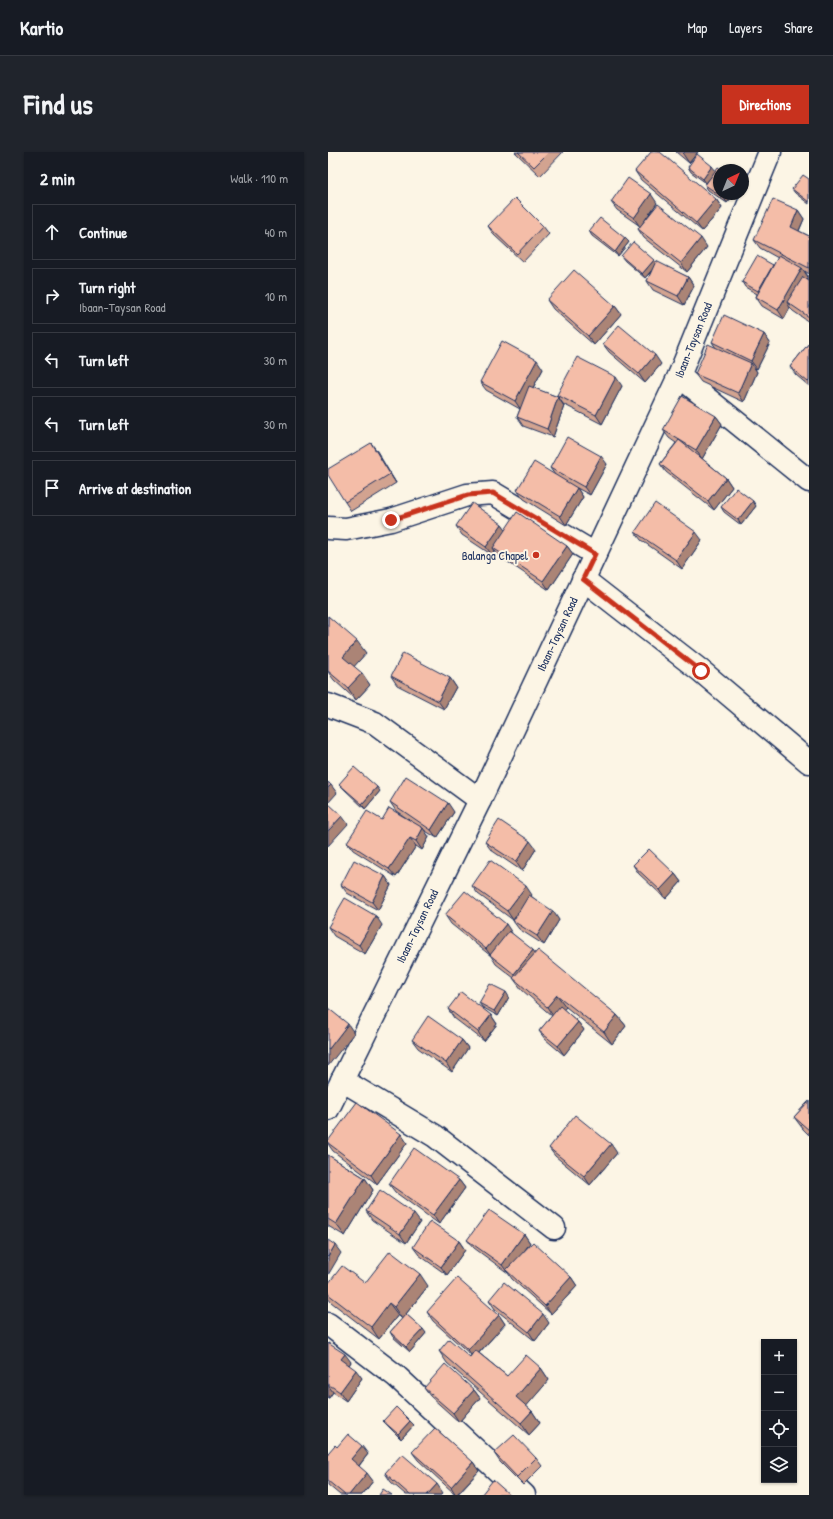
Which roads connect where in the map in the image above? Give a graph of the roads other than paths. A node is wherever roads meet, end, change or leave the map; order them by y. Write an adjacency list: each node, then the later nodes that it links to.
1 (770, 152): 2 (street, Ibaan-Taysan Road)
2 (679, 376): 3 (street); 5 (street, Ibaan-Taysan Road)
3 (809, 481)
4 (328, 528): 5 (street)
5 (595, 554): 6 (street, Ibaan-Taysan Road)
6 (583, 579): 8 (street); 9 (street, Ibaan-Taysan Road)
7 (328, 705): 9 (street)
8 (809, 762)
9 (480, 800): 10 (street, Ibaan-Taysan Road)
10 (342, 1080): 11 (street, Ibaan-Taysan Road); 12 (street)
11 (328, 1109)
12 (554, 1228)
13 (328, 1324): 14 (street)
14 (524, 1495)

